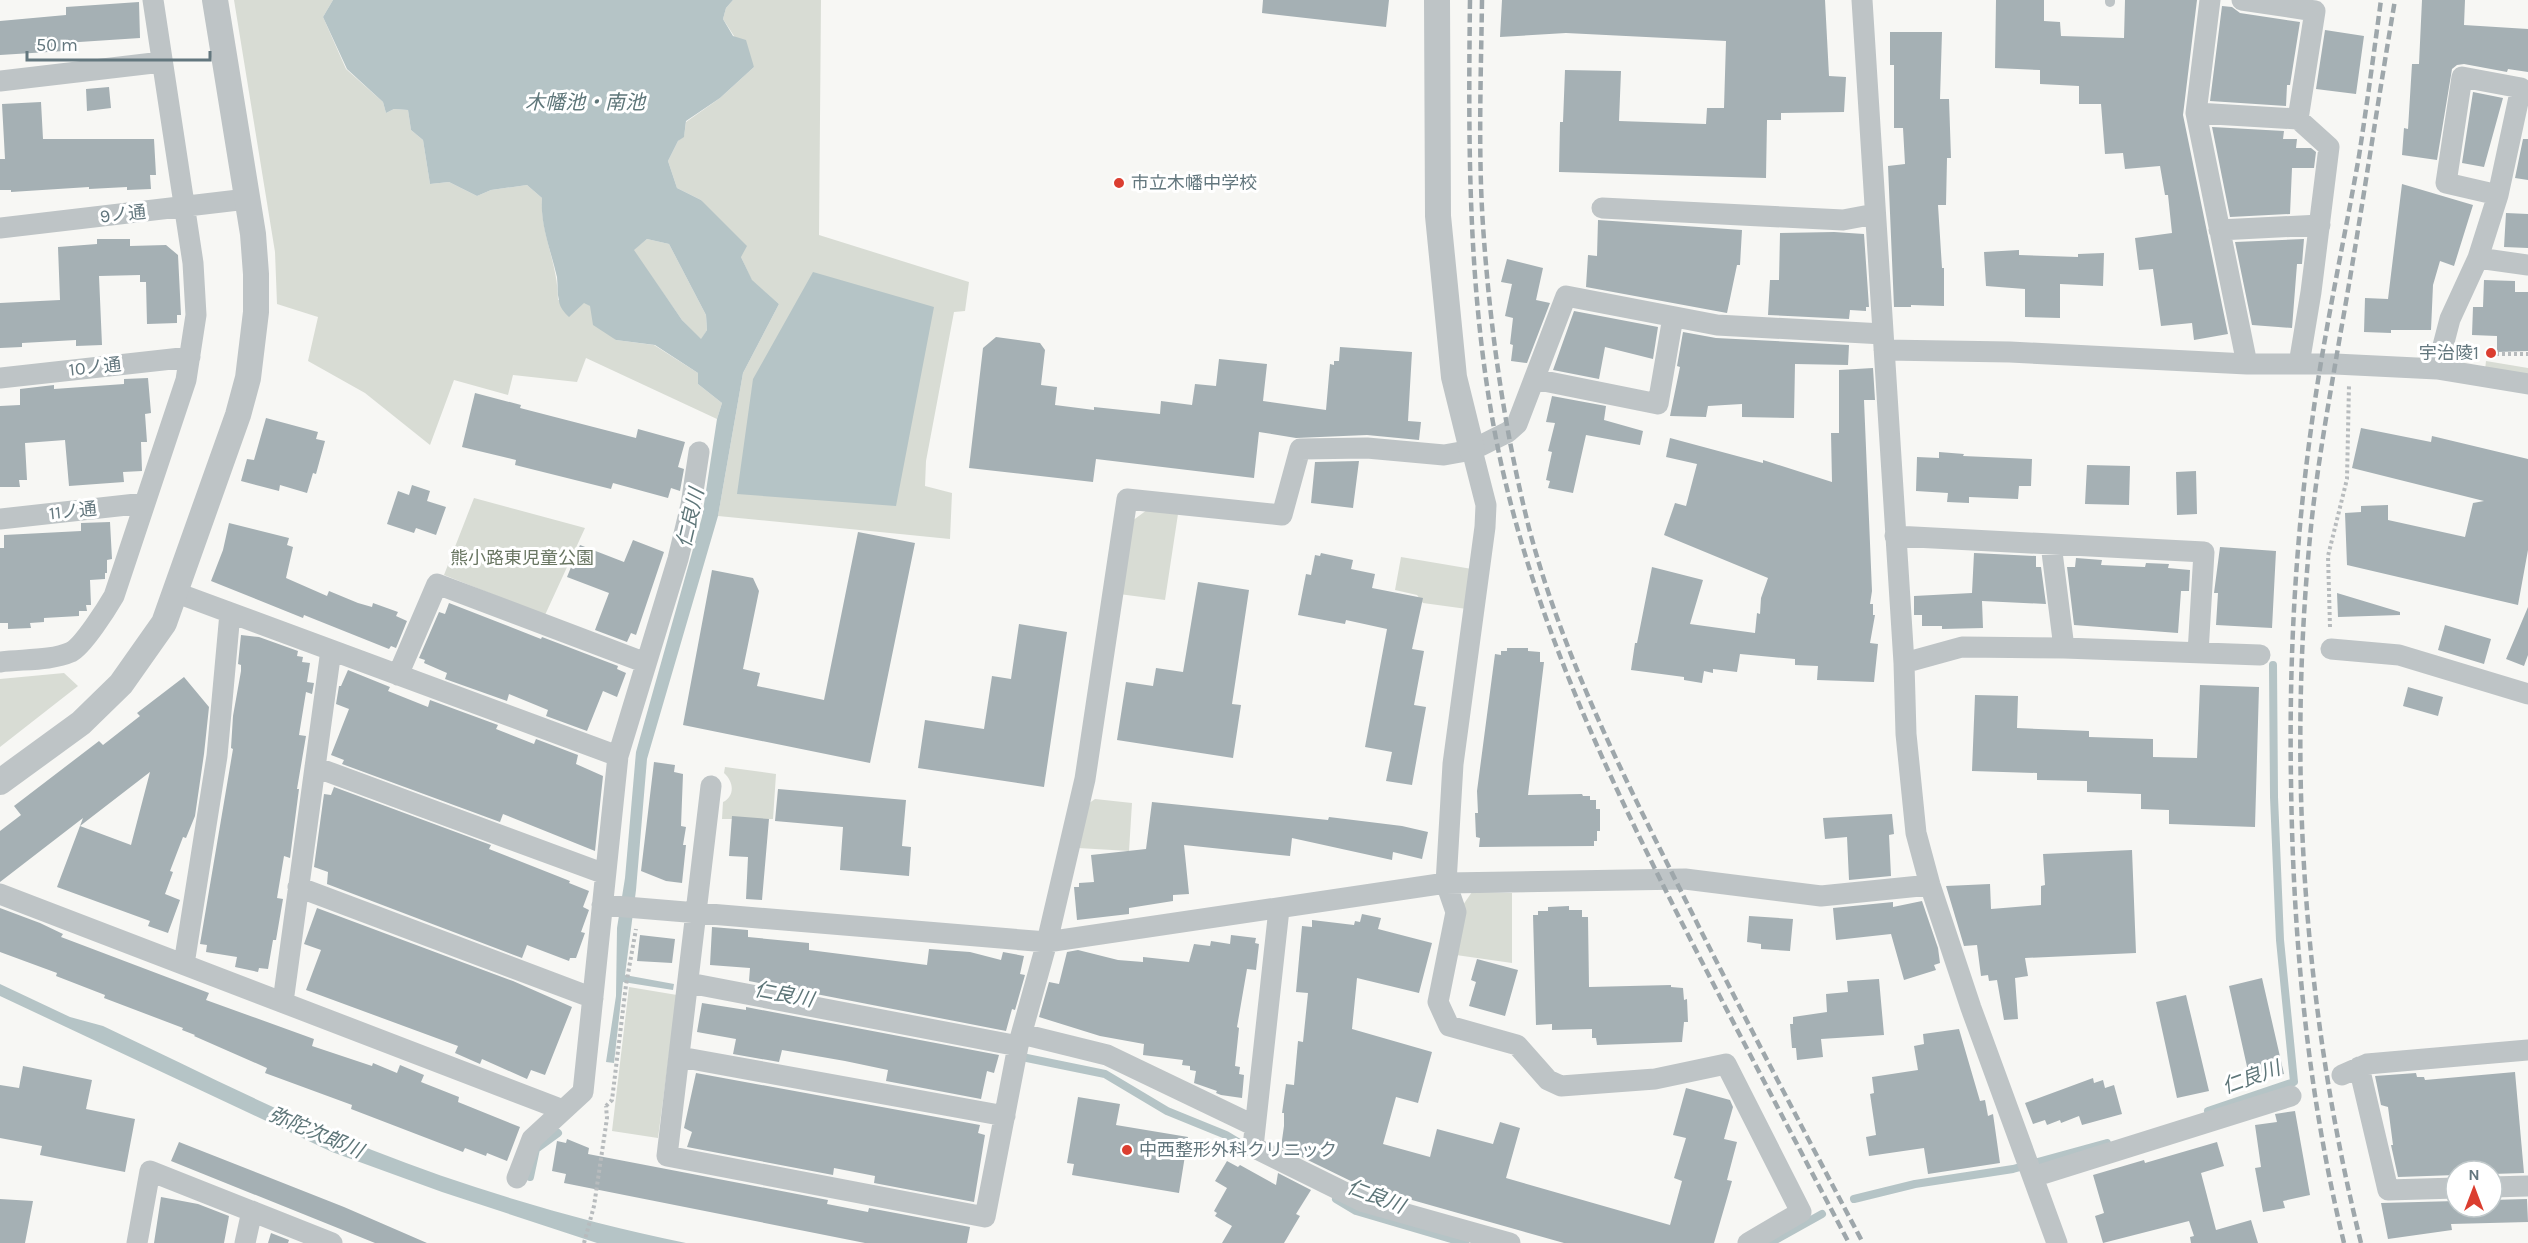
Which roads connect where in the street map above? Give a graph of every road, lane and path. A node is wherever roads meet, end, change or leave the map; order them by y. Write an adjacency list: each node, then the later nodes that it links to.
1 (153, 0): 7 (street)
2 (215, 0): 12 (street)
3 (1437, 0): 31 (street)
4 (1862, 0): 15 (street)
5 (2210, 0): 9 (street)
6 (2242, 0): 10 (street)
7 (162, 62): 8 (street); 13 (street)
8 (0, 81)
9 (2196, 113): 10 (street); 18 (street)
10 (2298, 119): 16 (street)
11 (2498, 195): 11 (street); 19 (street)
12 (247, 199): 13 (street, 9ノ通); 37 (street)
13 (184, 207): 17 (street, 9ノ通); 23 (street)
14 (1602, 208): 15 (street)
15 (1875, 214): 22 (street)
16 (2320, 225): 18 (street); 25 (street)
17 (0, 228)
18 (2219, 230): 24 (street)
19 (2478, 258): 20 (street); 27 (street)
20 (2528, 265)
21 (1673, 317): 22 (street); 29 (street); 29 (street)
22 (1883, 342): 24 (street); 35 (street)
23 (190, 357): 28 (street, 10ノ通); 33 (street)
24 (2247, 364): 25 (street)
25 (2299, 364): 26 (street)
26 (2349, 365): 27 (street); 40 (path)
27 (2437, 369): 30 (street)
28 (0, 378)
29 (1534, 380): 31 (street)
30 (2528, 384)
31 (1472, 450): 54 (street); 62 (street)
32 (699, 452): 45 (street)
33 (146, 503): 34 (street, 11ノ通); 44 (street)
34 (0, 519)
35 (1895, 536): 36 (street); 46 (street)
36 (2051, 544): 39 (street); 42 (street)
37 (177, 593): 38 (street); 51 (street)
38 (230, 613): 41 (street); 63 (street)
39 (2064, 648): 42 (street); 46 (street)
40 (2331, 649): 48 (street)
41 (331, 650): 47 (street); 50 (street)
42 (2198, 653): 43 (street)
43 (2260, 655)
44 (0, 662)
45 (646, 663): 47 (street); 49 (street)
46 (1904, 663): 55 (street)
47 (398, 675): 49 (street)
48 (2528, 694)
49 (618, 756): 53 (street)
50 (315, 767): 53 (street); 56 (street)
51 (0, 782)
52 (711, 786): 61 (street)
53 (605, 874): 58 (street)
54 (1446, 883): 55 (street); 60 (street); 87 (street)
55 (1930, 885): 76 (street)
56 (298, 887): 65 (street); 66 (street)
57 (0, 894): 63 (street)
58 (607, 905): 59 (street); 65 (street)
59 (639, 908): 61 (street); 71 (path)
60 (1280, 909): 62 (street); 75 (street)
61 (697, 913): 62 (street); 64 (street)
62 (1047, 942): 67 (street)
63 (183, 964): 66 (street)
64 (688, 984): 67 (street); 69 (street)
65 (593, 998): 72 (street)
66 (283, 1002): 72 (street)
67 (1019, 1043): 73 (street); 75 (street)
68 (2528, 1050): 80 (street)
69 (680, 1057): 73 (street); 73 (street)
70 (2290, 1096): 76 (street)
71 (606, 1106)
72 (563, 1110): 77 (street)
73 (1005, 1116)
74 (607, 1118): 82 (path)
75 (1255, 1126): 86 (street)
76 (2033, 1176): 88 (street)
77 (517, 1178)
78 (2528, 1186): 79 (street)
79 (2504, 1187)
80 (2444, 1188)
81 (252, 1211): 83 (street); 84 (street); 85 (street)
82 (584, 1242)
83 (137, 1243)
84 (245, 1243)
85 (332, 1243)
86 (1510, 1243)
87 (1748, 1243)
88 (2057, 1243)

